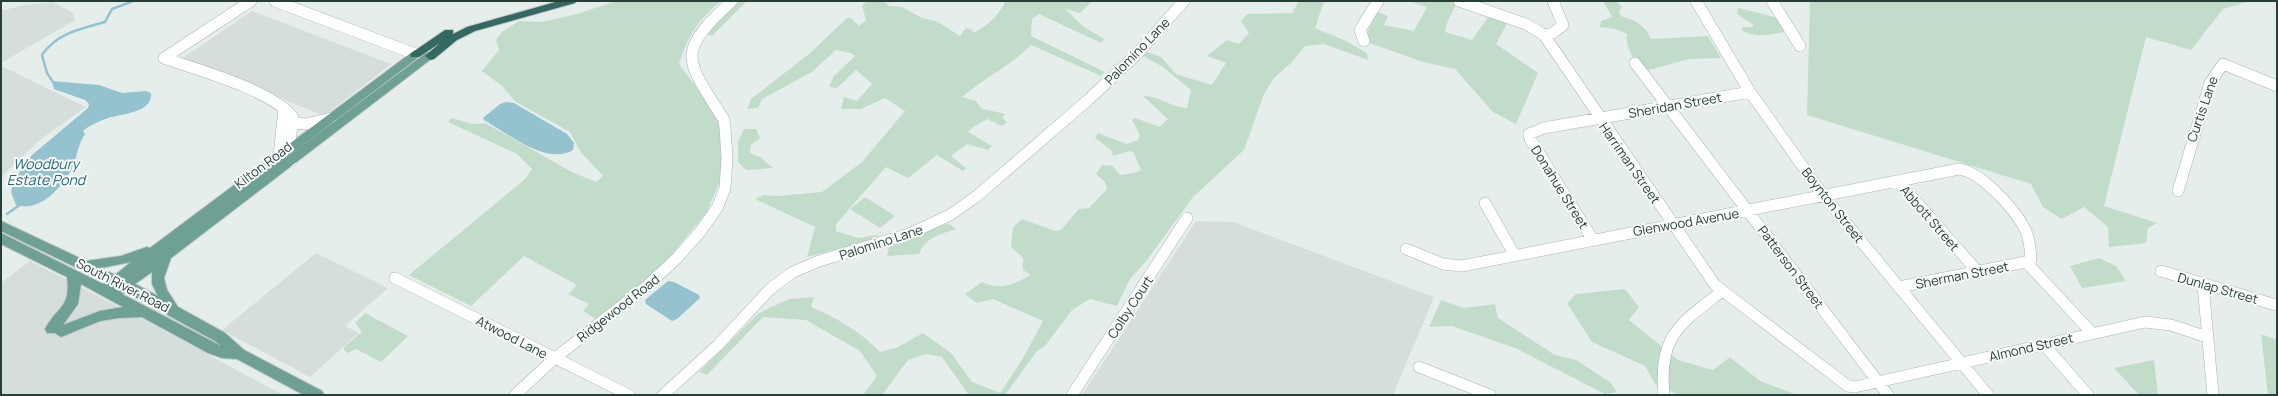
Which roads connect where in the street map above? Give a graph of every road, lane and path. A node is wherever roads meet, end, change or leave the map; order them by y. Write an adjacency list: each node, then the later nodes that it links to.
1 (275, 1): 15 (street)
2 (545, 1): 15 (highway)
3 (571, 1): 16 (highway)
4 (732, 1): 59 (street, Ridgewood Road)
5 (1184, 1): 68 (street, Palomino Lane)
6 (1378, 1): 13 (street)
7 (1459, 1): 12 (street)
8 (1553, 1): 12 (street)
9 (1696, 1): 19 (street, Boynton Street)
10 (1772, 1): 14 (street)
11 (247, 3): 21 (street)
12 (1544, 35): 23 (street, Harriman Street)
13 (1364, 41)
14 (1800, 46)
15 (415, 54): 22 (main road, Kilton Road)
16 (430, 56): 26 (main road, Kilton Road)
17 (1635, 63): 20 (street, Patterson Street)
18 (2277, 86): 28 (street, Curtis Lane)
19 (1750, 92): 20 (street, Sheridan Street); 29 (street, Boynton Street)
20 (1670, 106): 23 (street, Sheridan Street); 31 (street, Patterson Street)
21 (284, 108): 24 (street); 26 (street)
22 (331, 118): 24 (street); 26 (main road, Kilton Road)
23 (1599, 118): 25 (street, Sheridan Street); 33 (street, Harriman Street)
24 (294, 123): 26 (street)
25 (1529, 134): 37 (street, Donahue Street)
26 (287, 156): 35 (main road, Kilton Road); 39 (main road, Kilton Road)
27 (1898, 181): 29 (street, Glenwood Avenue); 41 (street, Glenwood Avenue); 44 (street, Abbott Street)
28 (2178, 191)
29 (1823, 195): 31 (street, Glenwood Avenue); 49 (street, Boynton Street)
30 (1485, 202): 40 (street)
31 (1748, 211): 33 (street, Glenwood Avenue); 62 (street, Patterson Street)
32 (1187, 218): 69 (street, Colby Court)
33 (1673, 225): 37 (street, Glenwood Avenue); 50 (street, Harriman Street)
34 (1, 226): 42 (main road, South River Road)
35 (174, 236): 42 (main road); 47 (main road, Kilton Road)
36 (1, 238): 45 (main road, South River Road)
37 (1593, 240): 40 (street, Glenwood Avenue)
38 (1406, 249): 40 (street, Glenwood Avenue)
39 (170, 253): 47 (main road, Kilton Road); 53 (main road)
40 (1515, 256)
41 (2026, 262): 44 (street, Sherman Street); 55 (street)
42 (86, 266): 47 (main road, South River Road)
43 (2161, 271): 48 (street, Dunlap Street)
44 (1978, 272): 49 (street, Sherman Street)
45 (73, 274): 51 (main road, South River Road); 54 (main road)
46 (395, 278): 59 (street, Atwood Lane)
47 (121, 283): 51 (main road, Kilton Road); 53 (main road, South River Road)
48 (2203, 284): 52 (street, Dunlap Street); 56 (street)
49 (1898, 287): 60 (street, Boynton Street)
50 (1722, 291): 63 (street, Harriman Street); 71 (street)
51 (108, 292): 54 (main road, South River Road)
52 (2276, 305)
53 (174, 311): 58 (main road, South River Road)
54 (146, 312): 58 (main road, South River Road)
55 (2091, 332): 56 (street, Almond Street); 57 (street, Almond Street)
56 (2207, 337): 75 (street)
57 (2044, 345): 60 (street, Almond Street); 74 (street)
58 (239, 354): 65 (main road, South River Road)
59 (554, 358): 66 (street, Ridgewood Road); 67 (street, Atwood Lane)
60 (1962, 363): 62 (street, Almond Street); 73 (street, Boynton Street)
61 (1419, 367): 64 (street)
62 (1877, 381): 63 (street, Almond Street); 72 (street, Patterson Street)
63 (1855, 387)
64 (1461, 390): 70 (street)
65 (317, 395)
66 (515, 395)
67 (629, 395)
68 (663, 395)
69 (1072, 395)
70 (1490, 395)
71 (1664, 395)
72 (1888, 395)
73 (1988, 395)
74 (2088, 395)
75 (2212, 395)

